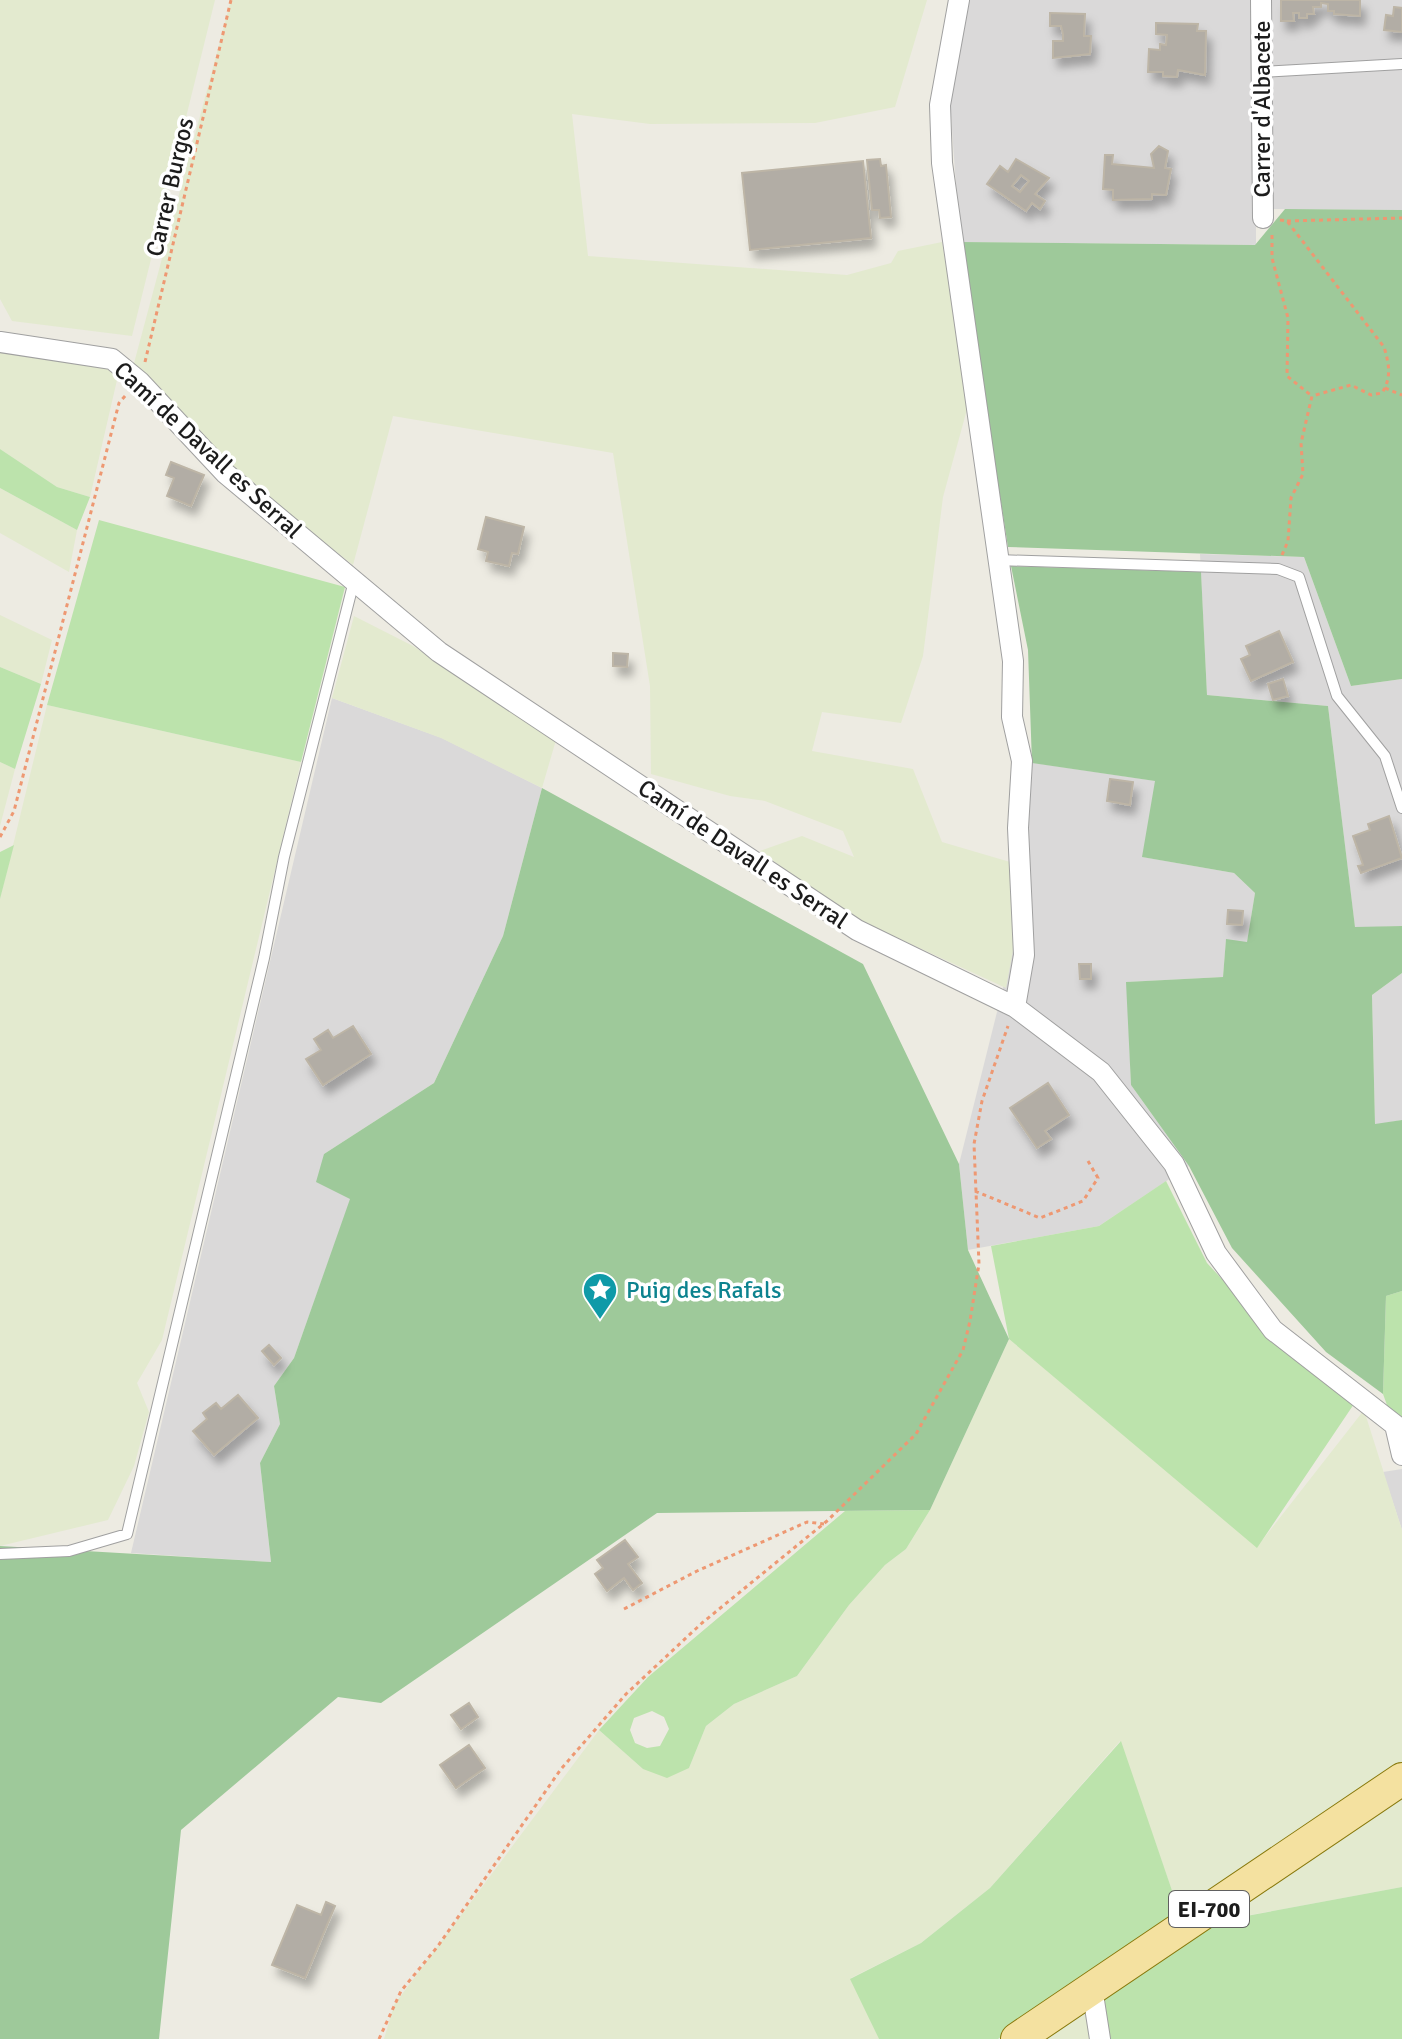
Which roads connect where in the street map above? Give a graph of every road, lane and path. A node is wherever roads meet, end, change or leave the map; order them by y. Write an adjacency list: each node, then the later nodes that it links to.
1 (231, 0): 10 (path, Carrer Burgos)
2 (959, 0): 14 (street)
3 (1261, 0): 5 (street, Carrer d'Albacete)
4 (1402, 64): 5 (lane)
5 (1261, 72): 7 (street, Carrer d'Albacete)
6 (1402, 218): 8 (path)
7 (1267, 219): 8 (path); 13 (path)
8 (1287, 221): 11 (path)
9 (0, 342): 10 (street, Camí de Davall es Serral)
10 (140, 382): 16 (street, Camí de Davall es Serral); 18 (path)
11 (1385, 388): 12 (path); 13 (path)
12 (1402, 395)
13 (1312, 396): 15 (path)
14 (997, 560): 15 (lane); 19 (street)
15 (1278, 569): 17 (lane)
16 (354, 581): 19 (street, Camí de Davall es Serral); 24 (lane)
17 (1402, 808)
18 (0, 837)
19 (1015, 1007): 21 (path); 22 (street, Camí de Davall es Serral)
20 (1088, 1161): 21 (path)
21 (974, 1190): 23 (path)
22 (1402, 1455)
23 (824, 1524): 25 (path); 28 (path)
24 (0, 1554)
25 (624, 1609)
26 (1402, 1779): 27 (main road, EI-700)
27 (1092, 1988): 29 (main road, EI-700); 30 (street)
28 (379, 2039)
29 (1017, 2039)
30 (1100, 2039)

